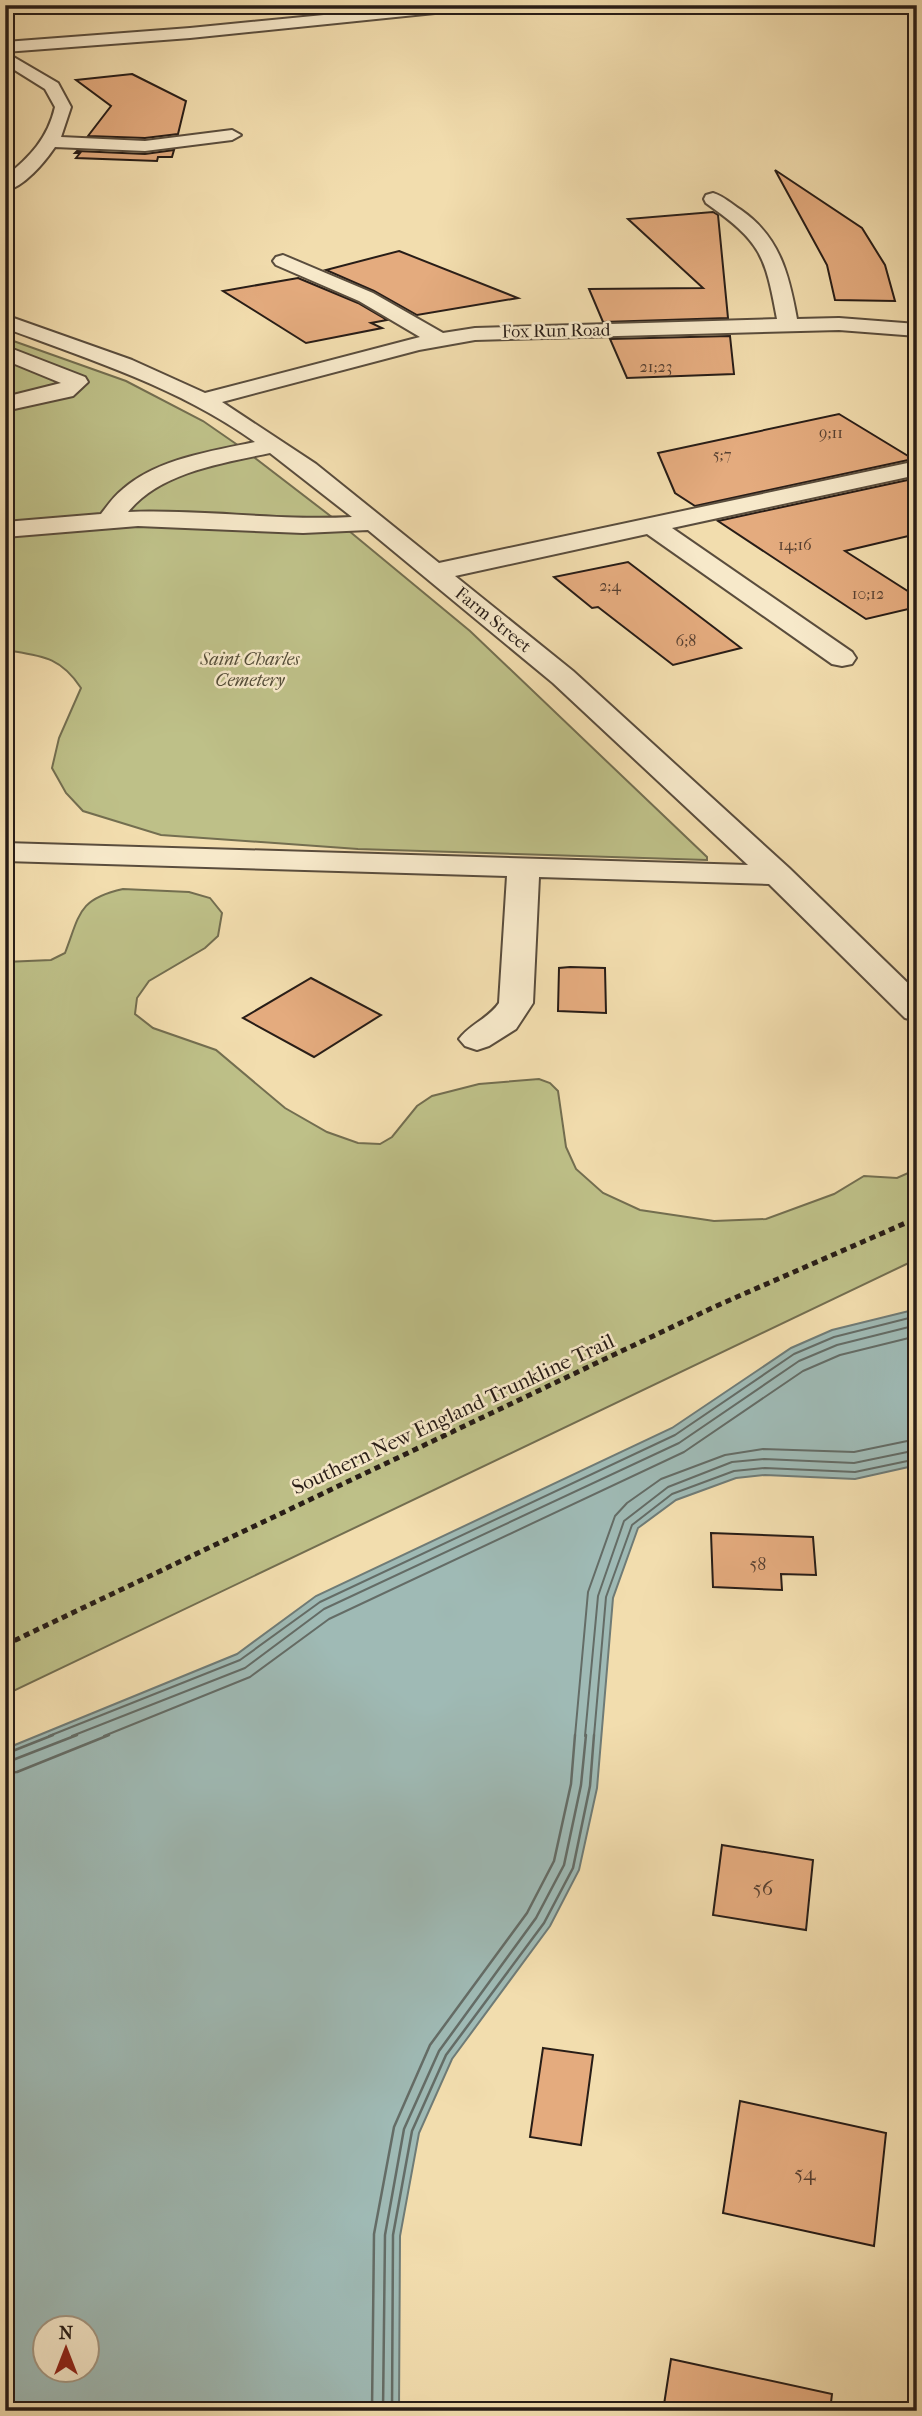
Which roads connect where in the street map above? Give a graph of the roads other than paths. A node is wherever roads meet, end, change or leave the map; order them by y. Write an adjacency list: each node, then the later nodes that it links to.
1 (474, 5): 2 (street)
2 (5, 47)
3 (5, 57): 5 (street)
4 (232, 135): 5 (street)
5 (50, 142): 6 (street)
6 (5, 186)
7 (713, 199): 10 (street)
8 (283, 261): 12 (street)
9 (5, 321): 14 (street, Farm Street)
10 (788, 325): 11 (street, Fox Run Road); 12 (street, Fox Run Road)
11 (917, 330)
12 (438, 340): 14 (street, Fox Run Road)
13 (5, 352): 15 (street)
14 (203, 400): 16 (street, Farm Street)
15 (5, 404)
16 (275, 445): 18 (street); 19 (street, Farm Street)
17 (917, 468): 20 (street)
18 (110, 519): 19 (street); 21 (street)
19 (375, 522): 22 (street, Farm Street)
20 (652, 526): 22 (street); 23 (street)
21 (5, 530)
22 (435, 572): 26 (street, Farm Street)
23 (842, 658)
24 (5, 852): 25 (street)
25 (524, 867): 26 (street); 28 (street)
26 (778, 875): 27 (street, Farm Street)
27 (917, 1011)
28 (477, 1039)

